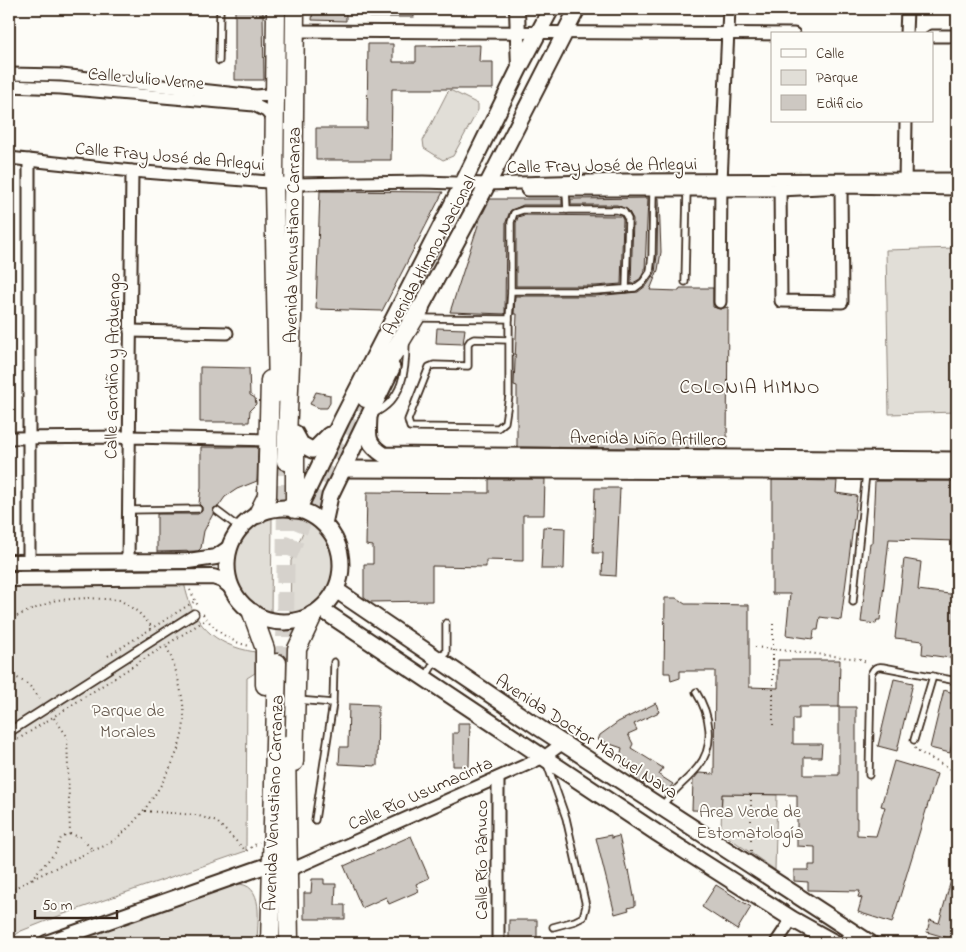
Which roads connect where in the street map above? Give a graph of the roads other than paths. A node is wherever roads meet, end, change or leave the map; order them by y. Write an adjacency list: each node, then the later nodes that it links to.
1 (220, 9): 18 (lane)
2 (295, 9): 9 (main road, Avenida Venustiano Carranza)
3 (516, 9): 12 (street)
4 (551, 9): 13 (main road, Avenida Himno Nacional)
5 (577, 9): 14 (main road, Avenida Himno Nacional)
6 (729, 9): 10 (street)
7 (907, 9): 11 (street)
8 (273, 11): 23 (main road, Avenida Venustiano Carranza)
9 (295, 31): 12 (street); 33 (main road, Avenida Venustiano Carranza)
10 (728, 32): 14 (street); 15 (street); 36 (street)
11 (906, 32)
12 (516, 33): 13 (street); 19 (street)
13 (538, 33): 14 (street); 19 (main road, Avenida Himno Nacional)
14 (565, 33): 39 (main road, Avenida Himno Nacional)
15 (771, 33)
16 (934, 36): 17 (street)
17 (957, 36)
18 (219, 61)
19 (519, 68): 38 (main road, Avenida Himno Nacional)
20 (9, 74): 21 (street, Calle Julio Verne)
21 (75, 76): 24 (street); 25 (street, Calle Julio Verne)
22 (9, 86): 24 (street, Calle Julio Verne)
23 (276, 88): 25 (street, Calle Julio Verne); 26 (main road, Avenida Venustiano Carranza)
24 (74, 89): 25 (street, Calle Julio Verne)
25 (152, 90): 26 (street, Calle Julio Verne)
26 (275, 121): 32 (main road, Avenida Venustiano Carranza)
27 (906, 122): 34 (street)
28 (9, 158): 29 (street, Calle Fray José de Arlegui)
29 (29, 160): 30 (street, Calle Fray José de Arlegui); 62 (street)
30 (132, 171): 32 (street, Calle Fray José de Arlegui); 53 (street, Calle Gordiño y Arduengo)
31 (957, 179): 34 (street, Calle Fray José de Arlegui)
32 (274, 184): 33 (street, Calle Fray José de Arlegui); 51 (main road, Avenida Venustiano Carranza)
33 (293, 184): 38 (street, Calle Fray José de Arlegui); 51 (main road, Avenida Venustiano Carranza)
34 (905, 184): 37 (street, Calle Fray José de Arlegui); 41 (street, Calle Fray José de Arlegui); 42 (street, Calle Fray José de Arlegui)
35 (622, 185): 36 (street, Calle Fray José de Arlegui); 40 (street, Calle Fray José de Arlegui); 44 (street, Calle Fray José de Arlegui)
36 (722, 185): 37 (street, Calle Fray José de Arlegui); 43 (street, Calle Fray José de Arlegui); 49 (street)
37 (780, 185): 41 (street, Calle Fray José de Arlegui); 41 (street)
38 (462, 186): 39 (street, Calle Fray José de Arlegui); 58 (main road, Avenida Himno Nacional)
39 (486, 187): 40 (street, Calle Fray José de Arlegui); 50 (main road, Avenida Himno Nacional)
40 (567, 187): 45 (lane)
41 (842, 187)
42 (957, 189)
43 (687, 190): 44 (street, Calle Fray José de Arlegui); 46 (lane)
44 (653, 191): 47 (lane)
45 (567, 210): 47 (lane); 48 (lane)
46 (685, 282)
47 (626, 289): 48 (lane)
48 (511, 290): 52 (lane)
49 (720, 302)
50 (417, 313): 52 (lane); 56 (main road); 57 (main road, Avenida Himno Nacional)
51 (284, 314): 59 (main road); 63 (main road); 65 (main road, Avenida Venustiano Carranza)
52 (509, 319): 55 (lane)
53 (130, 331): 54 (street); 60 (street, Calle Gordiño y Arduengo)
54 (227, 333)
55 (508, 340): 55 (lane)
56 (366, 398)
57 (369, 416): 66 (main road, Avenida Niño Artillero); 68 (main road, Avenida Himno Nacional)
58 (341, 420): 59 (main road); 71 (main road, Avenida Himno Nacional)
59 (295, 433): 71 (main road)
60 (128, 437): 62 (street); 63 (street); 72 (street, Calle Gordiño y Arduengo)
61 (9, 438): 62 (street)
62 (30, 438): 79 (street)
63 (269, 440): 74 (main road)
64 (957, 460): 67 (main road, Avenida Niño Artillero)
65 (283, 462)
66 (629, 463): 67 (main road, Avenida Niño Artillero); 68 (main road, Avenida Niño Artillero)
67 (866, 465): 69 (main road, Avenida Niño Artillero); 84 (lane)
68 (343, 468): 75 (main road, Avenida Himno Nacional)
69 (957, 472)
70 (198, 509): 72 (lane)
71 (297, 509): 74 (main road); 75 (main road)
72 (128, 510): 80 (street, Calle Gordiño y Arduengo)
73 (217, 511): 76 (lane)
74 (258, 514): 76 (main road)
75 (324, 524): 83 (main road)
76 (240, 529): 77 (main road)
77 (229, 548): 80 (street); 82 (main road)
78 (9, 562): 79 (street)
79 (29, 562): 80 (street)
80 (128, 562)
81 (9, 579): 82 (street)
82 (231, 587): 86 (main road)
83 (336, 590): 85 (main road); 89 (main road, Avenida Doctor Manuel Nava)
84 (853, 602)
85 (317, 612): 86 (main road); 93 (main road); 96 (main road)
86 (252, 613): 106 (main road)
87 (194, 614): 98 (street)
88 (446, 623): 89 (lane)
89 (437, 658): 93 (lane); 100 (main road, Avenida Doctor Manuel Nava)
90 (334, 662): 97 (lane)
91 (281, 664): 106 (main road, Avenida Venustiano Carranza)
92 (933, 676): 94 (lane); 99 (lane); 102 (lane)
93 (425, 678): 101 (main road)
94 (957, 681)
95 (696, 692): 104 (lane)
96 (296, 699): 97 (lane); 106 (main road)
97 (333, 703): 105 (lane)
98 (9, 732)
99 (914, 740)
100 (563, 742): 101 (street, Calle Río Usumacinta); 104 (main road, Avenida Doctor Manuel Nava)
101 (544, 757): 103 (street, Calle Río Usumacinta); 109 (main road); 110 (lane)
102 (869, 775)
103 (498, 778): 108 (street, Calle Río Usumacinta); 115 (street, Calle Río Pánuco)
104 (662, 807): 111 (main road, Avenida Doctor Manuel Nava)
105 (315, 820)
106 (279, 829): 107 (main road, Avenida Venustiano Carranza); 108 (main road, Avenida Venustiano Carranza)
107 (271, 864): 112 (street); 113 (main road, Avenida Venustiano Carranza)
108 (288, 871): 114 (main road, Avenida Venustiano Carranza)
109 (792, 919): 116 (street); 117 (main road)
110 (553, 926)
111 (847, 937): 118 (main road, Avenida Doctor Manuel Nava)
112 (46, 943)
113 (270, 943)
114 (289, 943)
115 (498, 943)
116 (776, 943)
117 (835, 943)
118 (867, 943)

